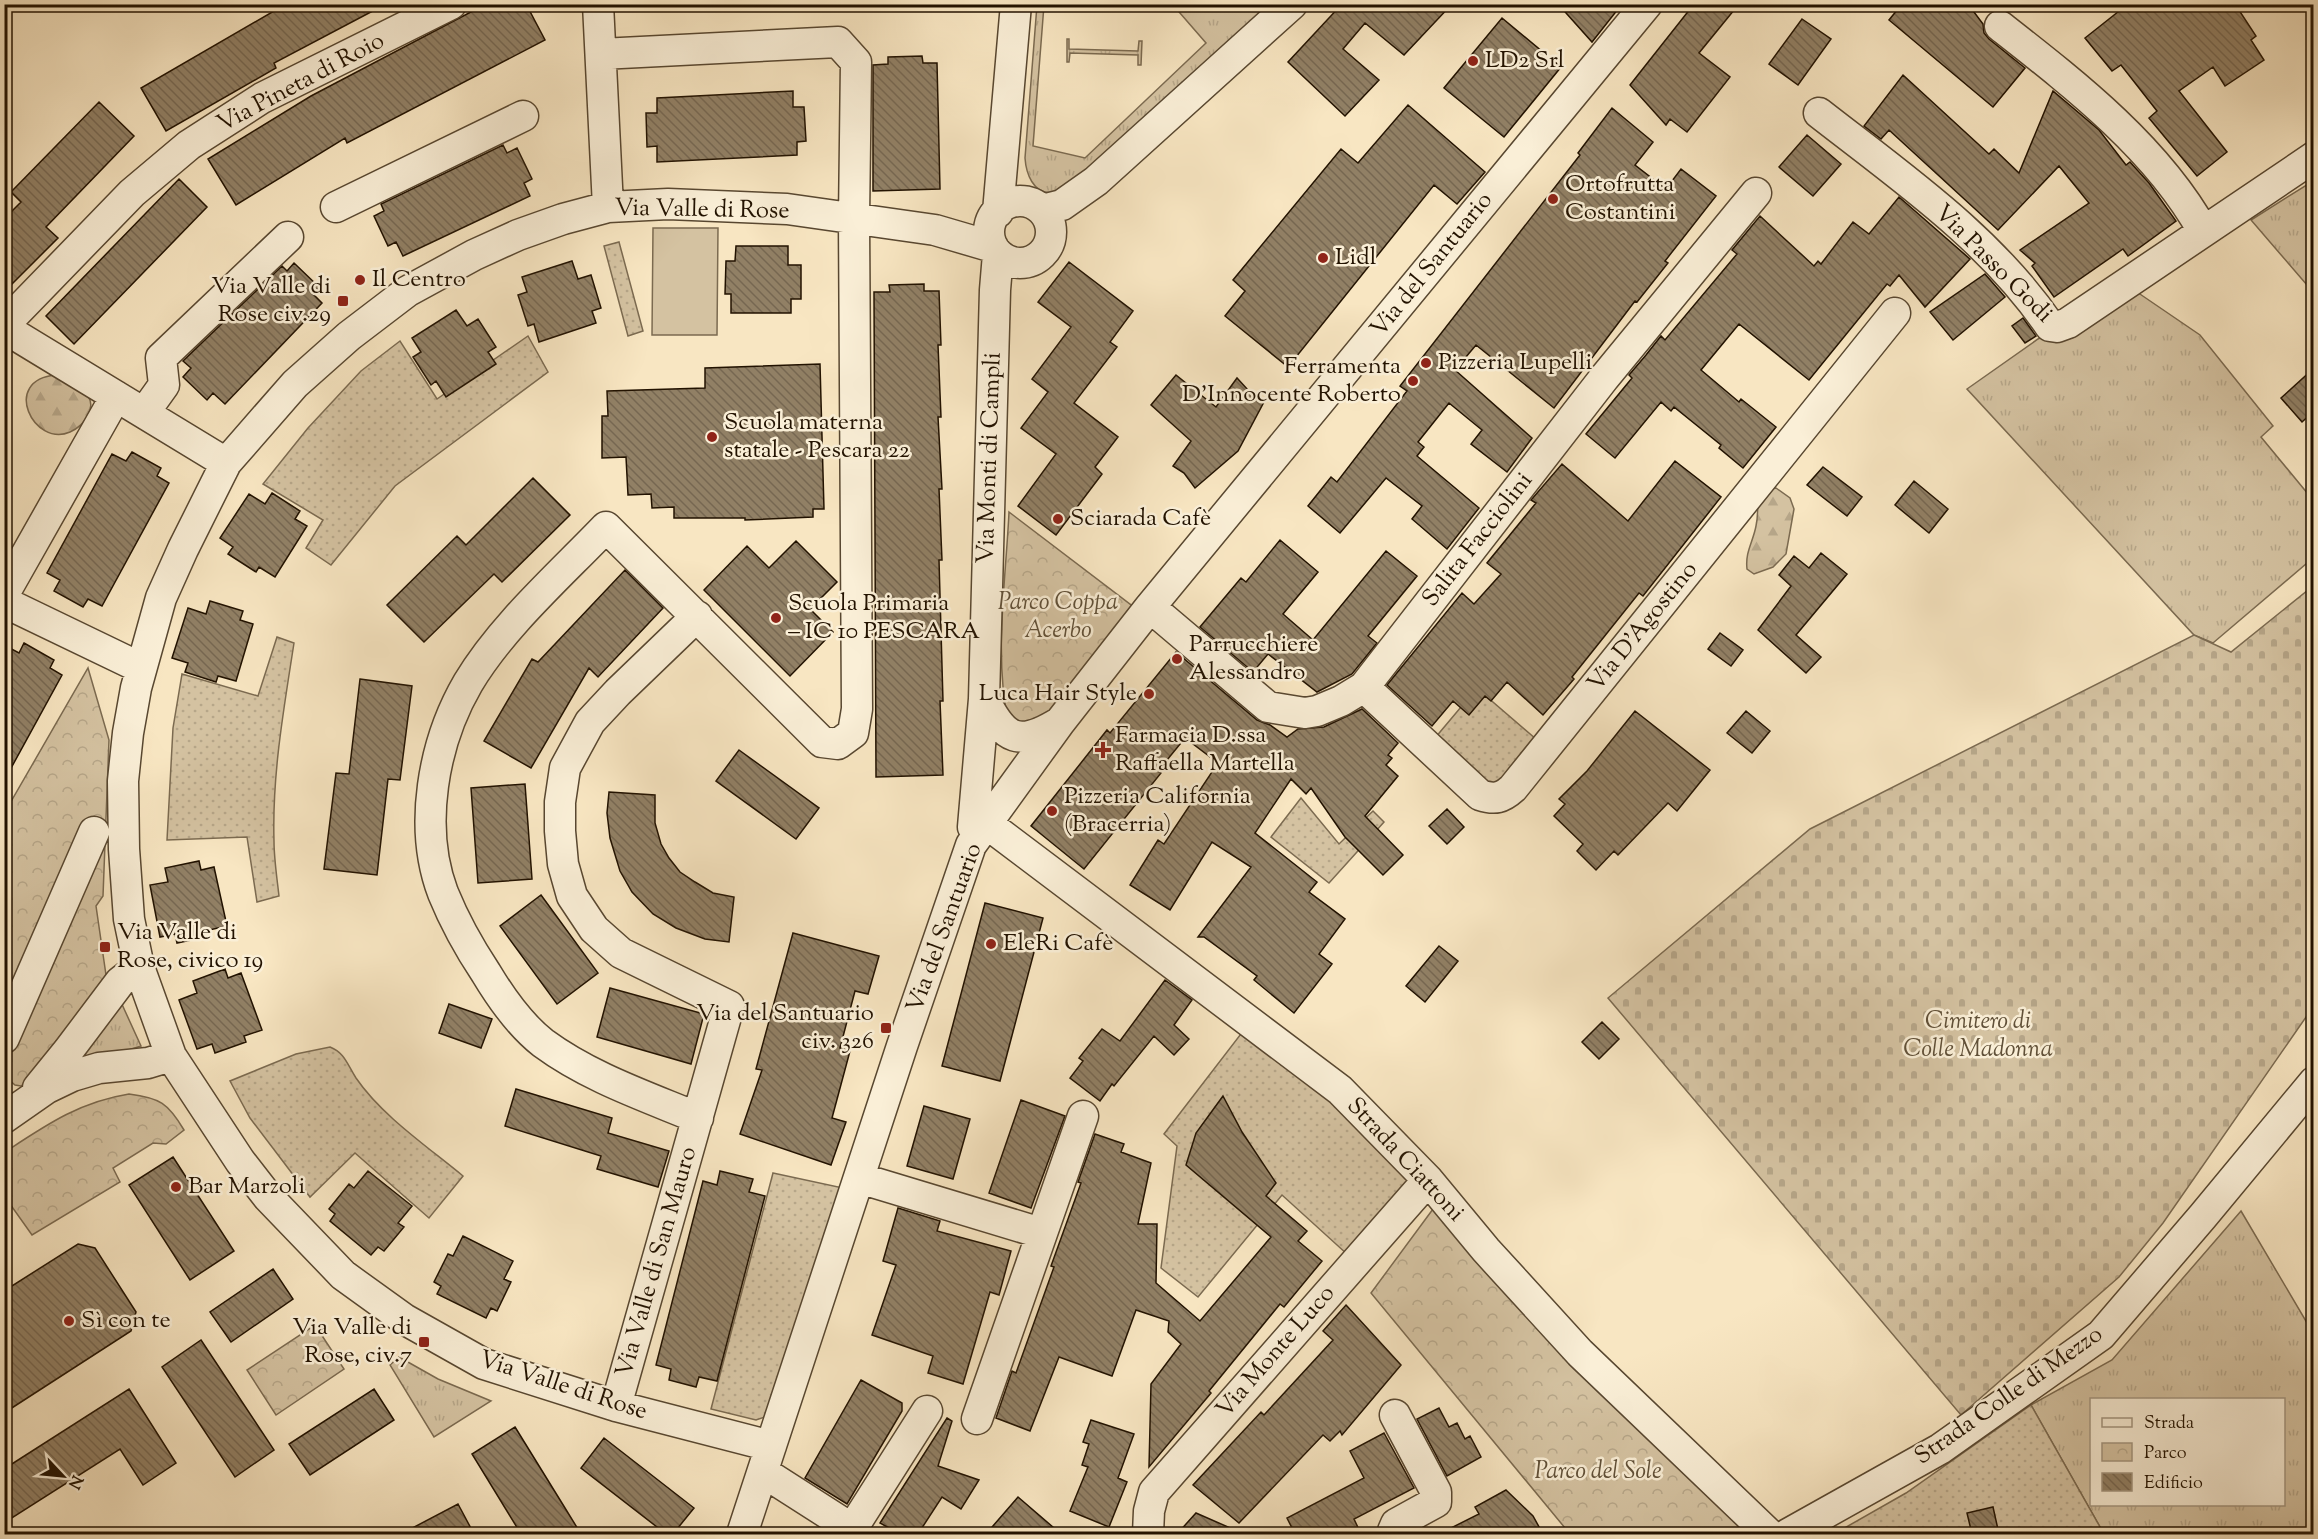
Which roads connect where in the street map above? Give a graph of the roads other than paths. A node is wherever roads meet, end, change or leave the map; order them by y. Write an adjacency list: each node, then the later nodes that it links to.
1 (451, 4): 21 (street, Via Pineta di Roio)
2 (598, 4): 7 (street)
3 (1016, 4): 14 (street)
4 (1292, 4): 14 (street, Via Valle di Rose)
5 (1647, 4): 27 (street, Via del Santuario)
6 (2000, 26): 17 (street)
7 (601, 54): 13 (street); 15 (street)
8 (1820, 113): 17 (street, Via Passo Godi)
9 (522, 116): 12 (street)
10 (2313, 157): 17 (street, Via Passo Godi)
11 (1756, 194): 30 (street, Salita Facciolini)
12 (336, 207)
13 (608, 207): 15 (street, Via Valle di Rose); 24 (street, Via Valle di Rose)
14 (1013, 210): 16 (street, Via Valle di Rose); 19 (street); 19 (street)
15 (854, 219): 16 (street, Via Valle di Rose); 28 (street, Via Valle di San Mauro)
16 (935, 230): 19 (street, Via Valle di Rose)
17 (2203, 231)
18 (288, 237): 23 (street)
19 (995, 250): 31 (street, Via Monti di Campli)
20 (1895, 313): 30 (street, Via D'Agostino)
21 (4, 326): 22 (street, Via Pineta di Roio)
22 (116, 396): 23 (street, Via Pineta di Roio); 25 (street)
23 (144, 412): 24 (street, Via Pineta di Roio)
24 (226, 463): 29 (street, Via Valle di Rose)
25 (4, 594)
26 (4, 602): 29 (street)
27 (1150, 607): 30 (street, Salita Facciolini); 32 (street, Via del Santuario)
28 (697, 616): 41 (street, Via Valle di San Mauro); 41 (street, Via Valle di San Mauro)
29 (141, 668): 35 (street, Via Valle di Rose)
30 (1364, 687)
31 (984, 699): 32 (street); 33 (street, Via Monti di Campli)
32 (1060, 722): 33 (street, Via del Santuario)
33 (981, 828): 42 (street, Via del Santuario); 43 (street, Strada Ciattoni)
34 (93, 832): 36 (street)
35 (139, 967): 37 (street, Via Valle di Rose); 39 (street)
36 (4, 1038)
37 (171, 1056): 39 (street); 45 (street, Via Valle di Rose)
38 (2313, 1082): 54 (street, Strada Colle di Mezzo)
39 (14, 1111)
40 (1083, 1116): 44 (street)
41 (698, 1118): 45 (street, Via Valle di San Mauro)
42 (859, 1178): 44 (street); 49 (street, Via del Santuario)
43 (1428, 1180): 51 (street, Via Monte Luco); 53 (street, Strada Ciattoni)
44 (1041, 1233): 48 (street)
45 (616, 1407): 49 (street, Via Valle di Rose)
46 (927, 1411): 49 (street)
47 (1395, 1415): 52 (street)
48 (977, 1419)
49 (767, 1459): 50 (street, Via del Santuario)
50 (742, 1534)
51 (1148, 1534)
52 (1395, 1534)
53 (1769, 1534)
54 (1788, 1534)

